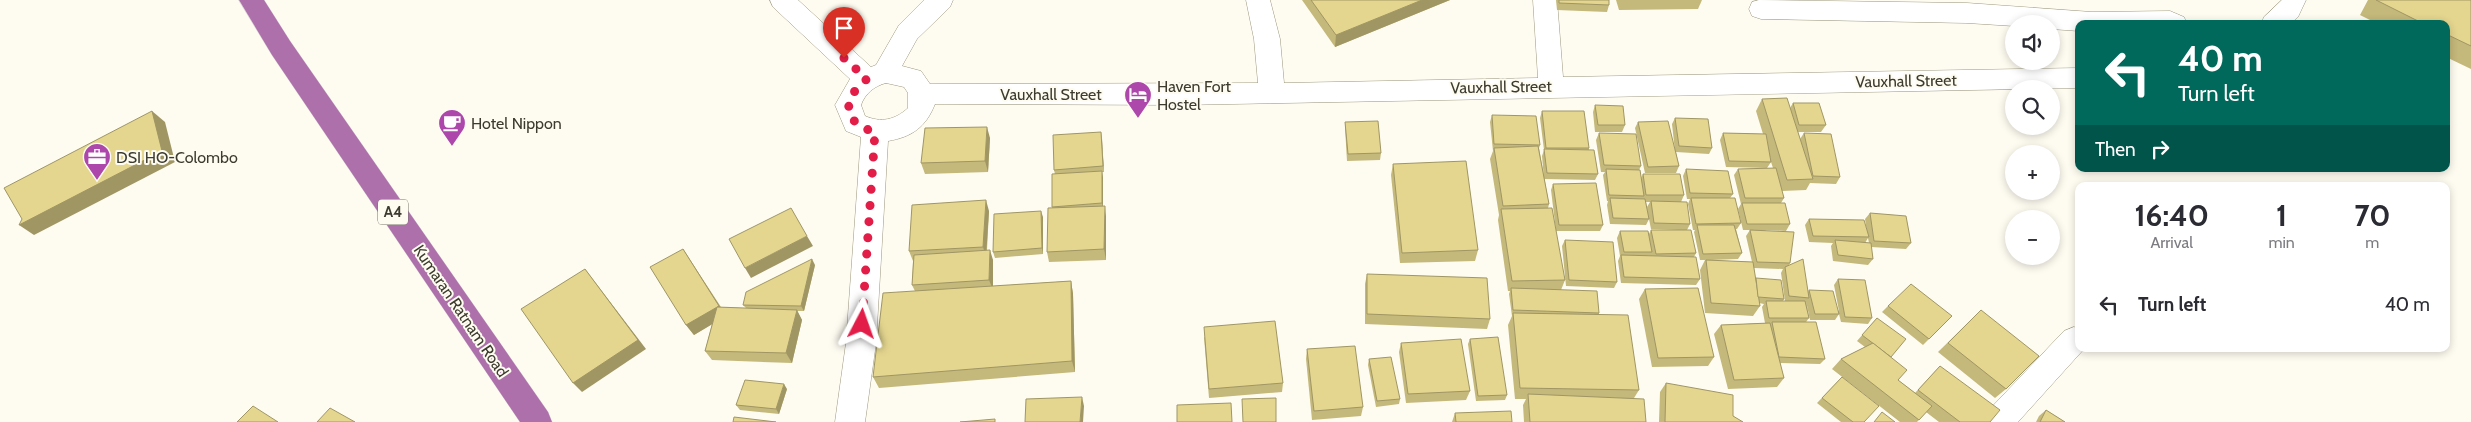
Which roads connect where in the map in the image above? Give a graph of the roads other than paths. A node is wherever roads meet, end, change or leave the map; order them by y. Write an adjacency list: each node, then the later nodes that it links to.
1 (251, 0): 18 (highway, Kumaran Ratnam Road / A4)
2 (782, 0): 10 (street)
3 (941, 0): 10 (street)
4 (1258, 0): 13 (street)
5 (1545, 0): 12 (street)
6 (2294, 0): 8 (street)
7 (1761, 10): 9 (street)
8 (2278, 20)
9 (2075, 21)
10 (877, 76): 14 (street); 15 (street)
11 (2075, 78): 12 (street, Vauxhall Street)
12 (1551, 86): 13 (street, Vauxhall Street)
13 (1272, 92): 14 (street, Vauxhall Street)
14 (923, 94): 15 (street)
15 (875, 132): 17 (street)
16 (2074, 340): 19 (street)
17 (848, 418)
18 (537, 422)
19 (1998, 422)

